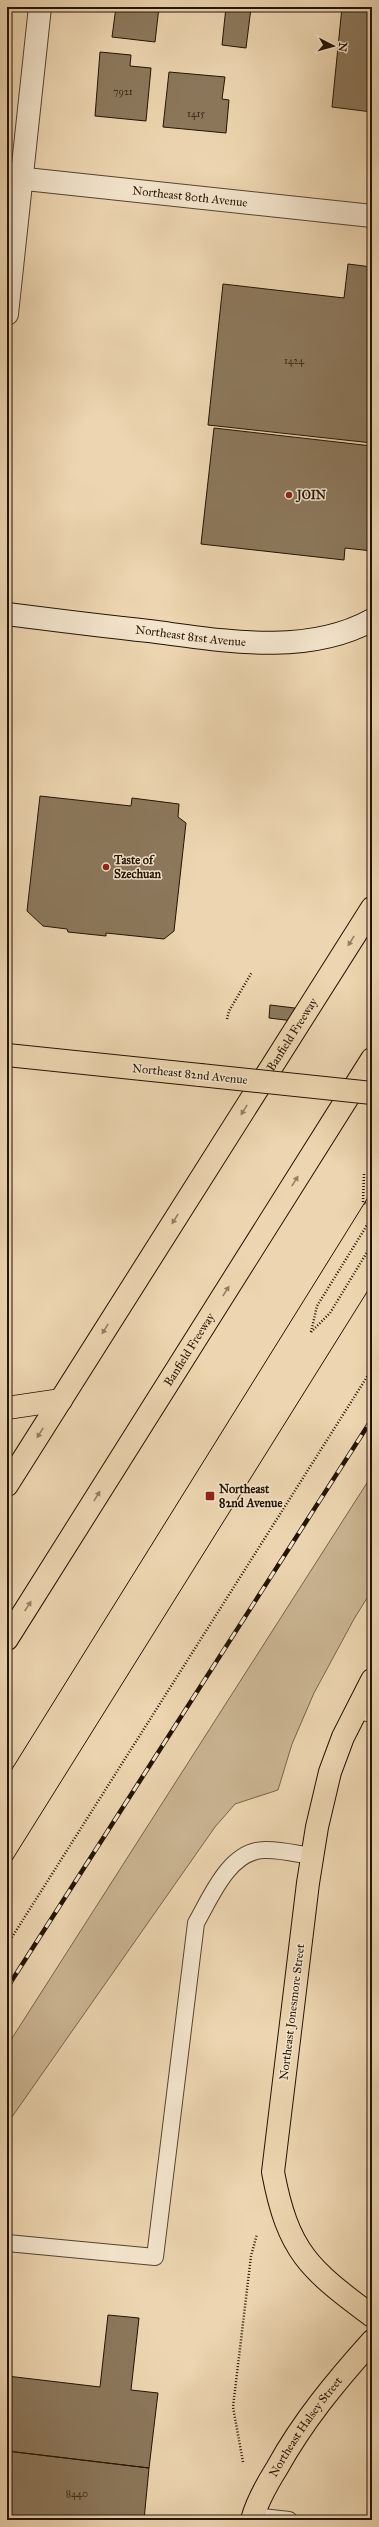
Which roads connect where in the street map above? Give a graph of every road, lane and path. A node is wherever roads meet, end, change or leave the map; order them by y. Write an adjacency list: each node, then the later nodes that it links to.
1 (40, 7): 2 (street)
2 (14, 178): 3 (street, Northeast 80th Avenue); 4 (street)
3 (372, 216)
4 (7, 314)
5 (7, 614): 6 (street, Northeast 81st Avenue)
6 (372, 620)
7 (372, 908): 18 (main road, Banfield Freeway, one-way to 18)
8 (252, 972): 9 (path)
9 (227, 1018)
10 (7, 1055): 12 (main road, Northeast 82nd Avenue, bridge)
11 (372, 1059): 21 (main road, Banfield Freeway, one-way to 11)
12 (372, 1093)
13 (364, 1174): 14 (path, bridge)
14 (372, 1208)
15 (372, 1217): 16 (path)
16 (372, 1244)
17 (372, 1369): 25 (path)
18 (61, 1400): 19 (main road); 20 (main road, Banfield Freeway, one-way to 20)
19 (7, 1408)
20 (7, 1485)
21 (7, 1639)
22 (372, 1680): 23 (main road, Northeast Jonesmore Street)
23 (364, 1712): 24 (main road, Northeast Jonesmore Street)
24 (312, 1856): 27 (lane); 28 (main road, Northeast Jonesmore Street)
25 (7, 1945)
26 (259, 2226): 30 (path)
27 (7, 2244)
28 (372, 2316)
29 (372, 2341): 31 (main road, Northeast Halsey Street)
30 (244, 2469)
31 (253, 2518): 32 (lane)
32 (289, 2520)

